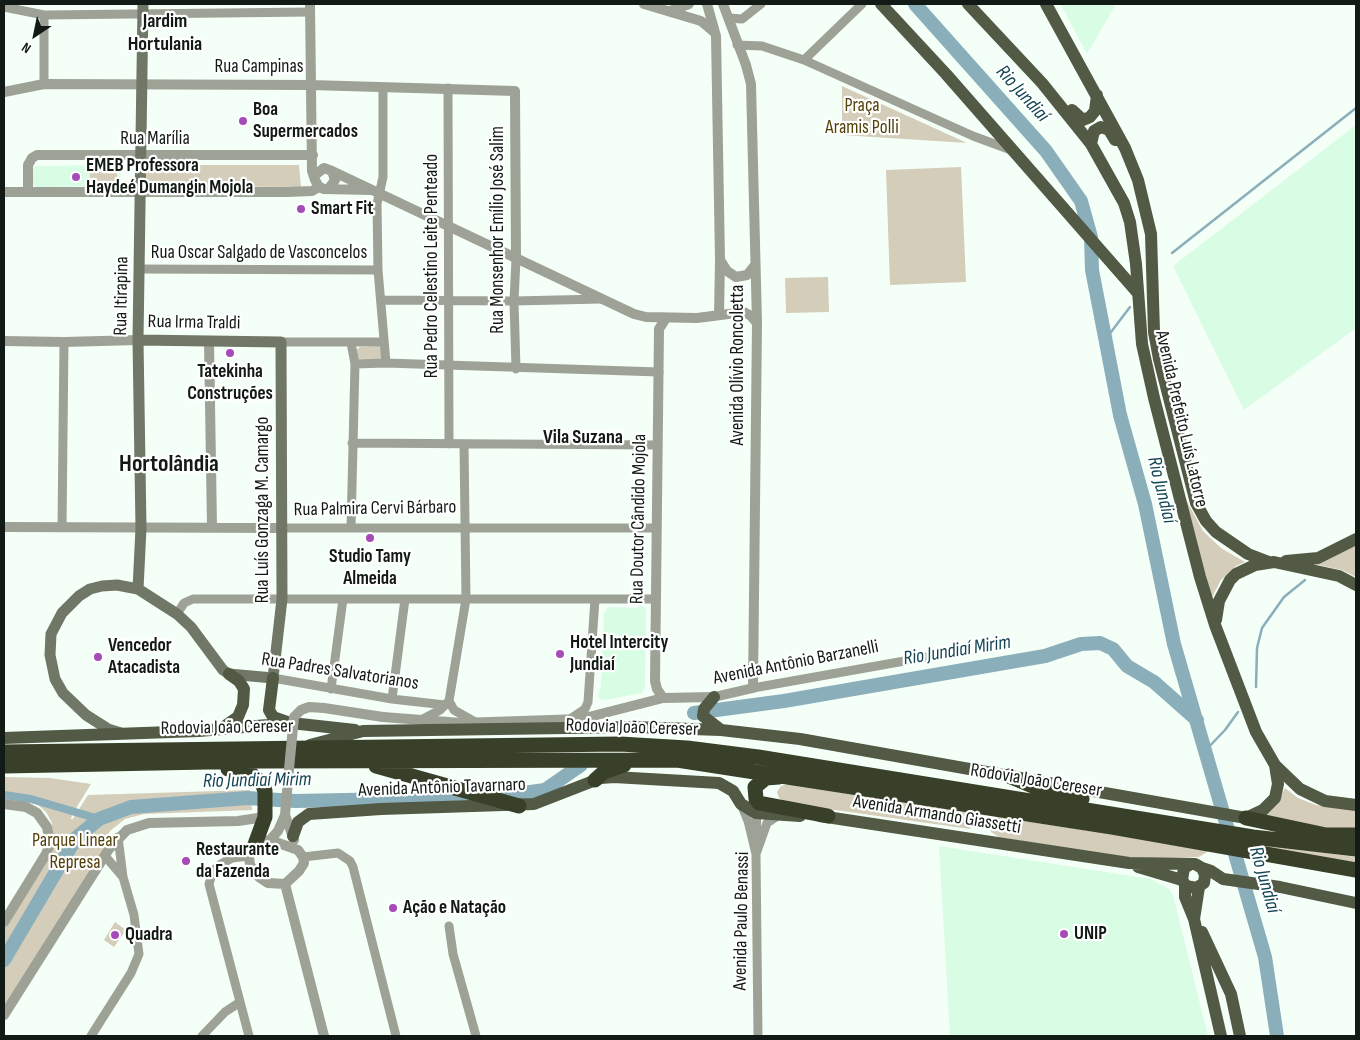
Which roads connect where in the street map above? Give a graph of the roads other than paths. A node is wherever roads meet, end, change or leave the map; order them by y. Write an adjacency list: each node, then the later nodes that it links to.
1 (644, 4): 13 (street)
2 (689, 4): 13 (street)
3 (707, 4): 16 (street, Avenida Olívio Roncoletta)
4 (723, 4): 15 (street, Avenida Olívio Roncoletta)
5 (761, 4): 15 (street)
6 (862, 4): 18 (street)
7 (882, 4): 29 (main road)
8 (968, 4): 19 (main road, Avenida Prefeito Luís Latorre)
9 (1046, 4): 27 (main road, Avenida Prefeito Luís Latorre)
10 (4, 7): 14 (street)
11 (143, 8): 12 (street); 14 (street); 21 (main road, Rua Itirapina)
12 (310, 8): 22 (street)
13 (675, 8): 16 (street)
14 (44, 15): 20 (street)
15 (729, 18): 17 (street, Avenida Olívio Roncoletta)
16 (716, 36): 42 (street, Avenida Olívio Roncoletta)
17 (737, 45): 18 (street); 43 (street, Avenida Olívio Roncoletta)
18 (804, 60): 29 (street)
19 (1022, 61): 27 (main road); 28 (main road, Avenida Prefeito Luís Latorre)
20 (44, 84): 21 (street, Rua Campinas); 26 (street, Rua Campinas)
21 (143, 84): 22 (street, Rua Campinas); 31 (main road, Rua Itirapina)
22 (311, 85): 24 (street, Rua Campinas); 30 (street)
23 (448, 88): 24 (street, Rua Campinas); 25 (street, Rua Campinas); 40 (street, Rua Pedro Celestino Leite Penteado)
24 (383, 89): 37 (street)
25 (516, 91): 41 (street, Rua Monsenhor Emílio José Salim)
26 (4, 92)
27 (1097, 95): 39 (main road, Avenida Prefeito Luís Latorre)
28 (1091, 144): 39 (main road); 46 (main road, Avenida Prefeito Luís Latorre)
29 (1014, 151): 46 (main road)
30 (312, 155): 31 (street, Rua Marília); 32 (street); 33 (street)
31 (142, 156): 35 (street, Rua Marília); 36 (main road, Rua Itirapina)
32 (329, 170): 33 (street); 34 (street); 37 (street)
33 (315, 175): 34 (street)
34 (324, 187): 36 (street); 37 (street)
35 (28, 191): 36 (street); 38 (street)
36 (142, 191): 44 (main road, Rua Itirapina)
37 (377, 191): 40 (street); 45 (street)
38 (4, 192)
39 (1142, 200): 81 (main road, Avenida Prefeito Luís Latorre)
40 (449, 226): 41 (street); 49 (street, Rua Pedro Celestino Leite Penteado)
41 (516, 260): 47 (street); 50 (street, Rua Monsenhor Emílio José Salim)
42 (720, 260): 43 (street); 51 (street, Avenida Olívio Roncoletta)
43 (756, 264): 54 (street, Avenida Olívio Roncoletta)
44 (140, 269): 45 (street, Rua Oscar Salgado de Vasconcelos); 56 (main road, Rua Itirapina)
45 (378, 270): 48 (street)
46 (1137, 292): 91 (main road, Avenida Prefeito Luís Latorre)
47 (601, 299): 50 (street); 52 (street)
48 (380, 300): 49 (street); 61 (street)
49 (448, 300): 50 (street); 65 (street, Rua Pedro Celestino Leite Penteado)
50 (514, 302): 66 (street, Rua Monsenhor Emílio José Salim)
51 (719, 315): 53 (street); 54 (street)
52 (646, 317): 53 (street); 55 (street)
53 (666, 318): 55 (street)
54 (757, 323): 95 (street, Avenida Olívio Roncoletta)
55 (659, 328): 67 (street, Rua Doutor Cândido Mojola)
56 (138, 340): 58 (main road, Rua Irma Traldi); 59 (street, Rua Irma Traldi); 76 (main road, Rua Itirapina)
57 (4, 341): 59 (street, Rua Irma Traldi)
58 (209, 341): 60 (main road, Rua Irma Traldi); 75 (street)
59 (64, 342): 72 (street)
60 (281, 342): 62 (street, Rua Irma Traldi); 77 (main road, Rua Luís Gonzaga M. Camargo)
61 (383, 342): 62 (street, Rua Irma Traldi); 63 (street)
62 (350, 343): 64 (street)
63 (386, 363): 64 (street); 65 (street)
64 (355, 364): 68 (street)
65 (448, 366): 66 (street); 69 (street, Rua Pedro Celestino Leite Penteado)
66 (516, 368): 67 (street)
67 (659, 372): 71 (street, Rua Doutor Cândido Mojola)
68 (352, 443): 69 (street); 78 (street)
69 (449, 444): 70 (street)
70 (464, 444): 71 (street); 73 (street)
71 (657, 445): 79 (street, Rua Doutor Cândido Mojola)
72 (62, 526): 74 (street, Rua Palmira Cervi Bárbaro); 76 (street, Rua Palmira Cervi Bárbaro)
73 (466, 526): 78 (street, Rua Palmira Cervi Bárbaro); 79 (street, Rua Palmira Cervi Bárbaro); 87 (street)
74 (4, 527)
75 (212, 527): 76 (street, Rua Palmira Cervi Bárbaro); 77 (street, Rua Palmira Cervi Bárbaro)
76 (141, 528): 83 (main road, Rua Itirapina)
77 (282, 528): 78 (street, Rua Palmira Cervi Bárbaro); 84 (main road, Rua Luís Gonzaga M. Camargo)
78 (350, 528)
79 (657, 528): 89 (street, Rua Doutor Cândido Mojola)
80 (1356, 539): 81 (main road)
81 (1272, 562): 82 (main road, Avenida Prefeito Luís Latorre); 91 (main road)
82 (1356, 585)
83 (138, 589): 90 (main road); 108 (main road)
84 (282, 598): 85 (street); 90 (street); 94 (main road, Rua Luís Gonzaga M. Camargo)
85 (343, 599): 86 (street); 96 (street)
86 (405, 599): 87 (street); 97 (street)
87 (466, 599): 88 (street); 100 (street)
88 (595, 599): 89 (street); 101 (street)
89 (655, 599): 98 (street, Rua Doutor Cândido Mojola)
90 (177, 614): 93 (main road)
91 (1215, 625): 115 (main road, Avenida Prefeito Luís Latorre)
92 (955, 652): 95 (street, Avenida Antônio Barzanelli)
93 (229, 674): 94 (main road, Rua Padres Salvatorianos); 106 (main road)
94 (273, 678): 96 (street, Rua Padres Salvatorianos); 104 (main road)
95 (753, 688): 99 (street, Avenida Antônio Barzanelli)
96 (332, 689): 97 (street, Rua Padres Salvatorianos)
97 (392, 699): 100 (street, Rua Padres Salvatorianos)
98 (668, 699): 99 (street, Avenida Antônio Barzanelli); 101 (street, Avenida Antônio Barzanelli)
99 (711, 700): 105 (main road)
100 (447, 703): 102 (street); 103 (street)
101 (570, 719): 103 (street, Avenida Antônio Barzanelli)
102 (421, 720): 103 (street, Avenida Antônio Barzanelli); 125 (street, Avenida Antônio Barzanelli, bridge)
103 (475, 722)
104 (292, 723): 106 (main road); 107 (main road)
105 (718, 728): 107 (main road); 117 (main road)
106 (219, 729): 108 (main road)
107 (363, 731): 110 (main road)
108 (124, 734): 109 (main road)
109 (4, 738)
110 (299, 747): 111 (highway, Rodovia João Cereser); 131 (highway, Rodovia João Cereser)
111 (4, 752)
112 (358, 760): 113 (highway, Rodovia João Cereser); 114 (highway, Rodovia João Cereser); 121 (highway)
113 (677, 760): 118 (highway, Rodovia João Cereser); 119 (highway)
114 (127, 764): 116 (highway, Rodovia João Cereser); 126 (highway)
115 (1275, 765): 123 (main road); 129 (main road)
116 (4, 766)
117 (1009, 776): 129 (main road); 131 (highway)
118 (809, 779): 124 (highway); 132 (highway, Rodovia João Cereser)
119 (595, 780): 121 (main road, Avenida Antônio Tavarnaro); 122 (main road, Avenida Antônio Tavarnaro)
120 (4, 804): 152 (street)
121 (514, 804): 134 (main road, Avenida Antônio Tavarnaro)
122 (741, 804): 124 (main road, Avenida Armando Giassetti); 140 (street)
123 (1356, 805)
124 (758, 808): 127 (main road, Avenida Armando Giassetti); 128 (highway); 140 (street)
125 (284, 813): 133 (street); 134 (street)
126 (266, 814): 130 (street); 133 (highway)
127 (779, 815): 128 (main road, Avenida Armando Giassetti); 140 (street, Avenida Paulo Benassi)
128 (828, 816): 142 (main road, Avenida Armando Giassetti)
129 (1246, 818): 136 (highway)
130 (238, 821): 133 (street); 135 (street)
131 (1163, 821): 132 (highway, Rodovia João Cereser)
132 (1198, 834): 137 (highway, Rodovia João Cereser)
133 (264, 836): 138 (highway); 139 (street)
134 (293, 836): 139 (street)
135 (118, 837): 141 (street); 145 (street)
136 (1355, 843): 137 (highway)
137 (1252, 845): 144 (highway)
138 (252, 851): 148 (street); 156 (street)
139 (300, 853): 148 (street); 162 (street)
140 (756, 854): 164 (street, Avenida Paulo Benassi)
141 (105, 856): 145 (street); 157 (street)
142 (1129, 863): 143 (main road, Avenida Armando Giassetti); 147 (main road, Avenida Armando Giassetti)
143 (1196, 866): 146 (main road, Avenida Armando Giassetti); 147 (main road); 149 (main road)
144 (1356, 870)
145 (123, 877): 158 (street)
146 (1224, 879): 149 (main road, Avenida Armando Giassetti); 150 (main road, Avenida Armando Giassetti)
147 (1183, 882): 149 (main road); 151 (main road)
148 (285, 884): 161 (street)
149 (1200, 886): 151 (main road)
150 (1356, 904)
151 (1194, 919): 154 (main road); 155 (main road)
152 (4, 922)
153 (449, 926): 163 (street)
154 (1231, 994): 155 (main road); 166 (main road)
155 (1212, 1000): 165 (main road)
156 (240, 1002): 159 (street); 160 (street)
157 (4, 1015)
158 (91, 1036)
159 (202, 1036)
160 (249, 1036)
161 (324, 1036)
162 (396, 1036)
163 (476, 1036)
164 (758, 1036)
165 (1221, 1036)
166 (1240, 1036)

